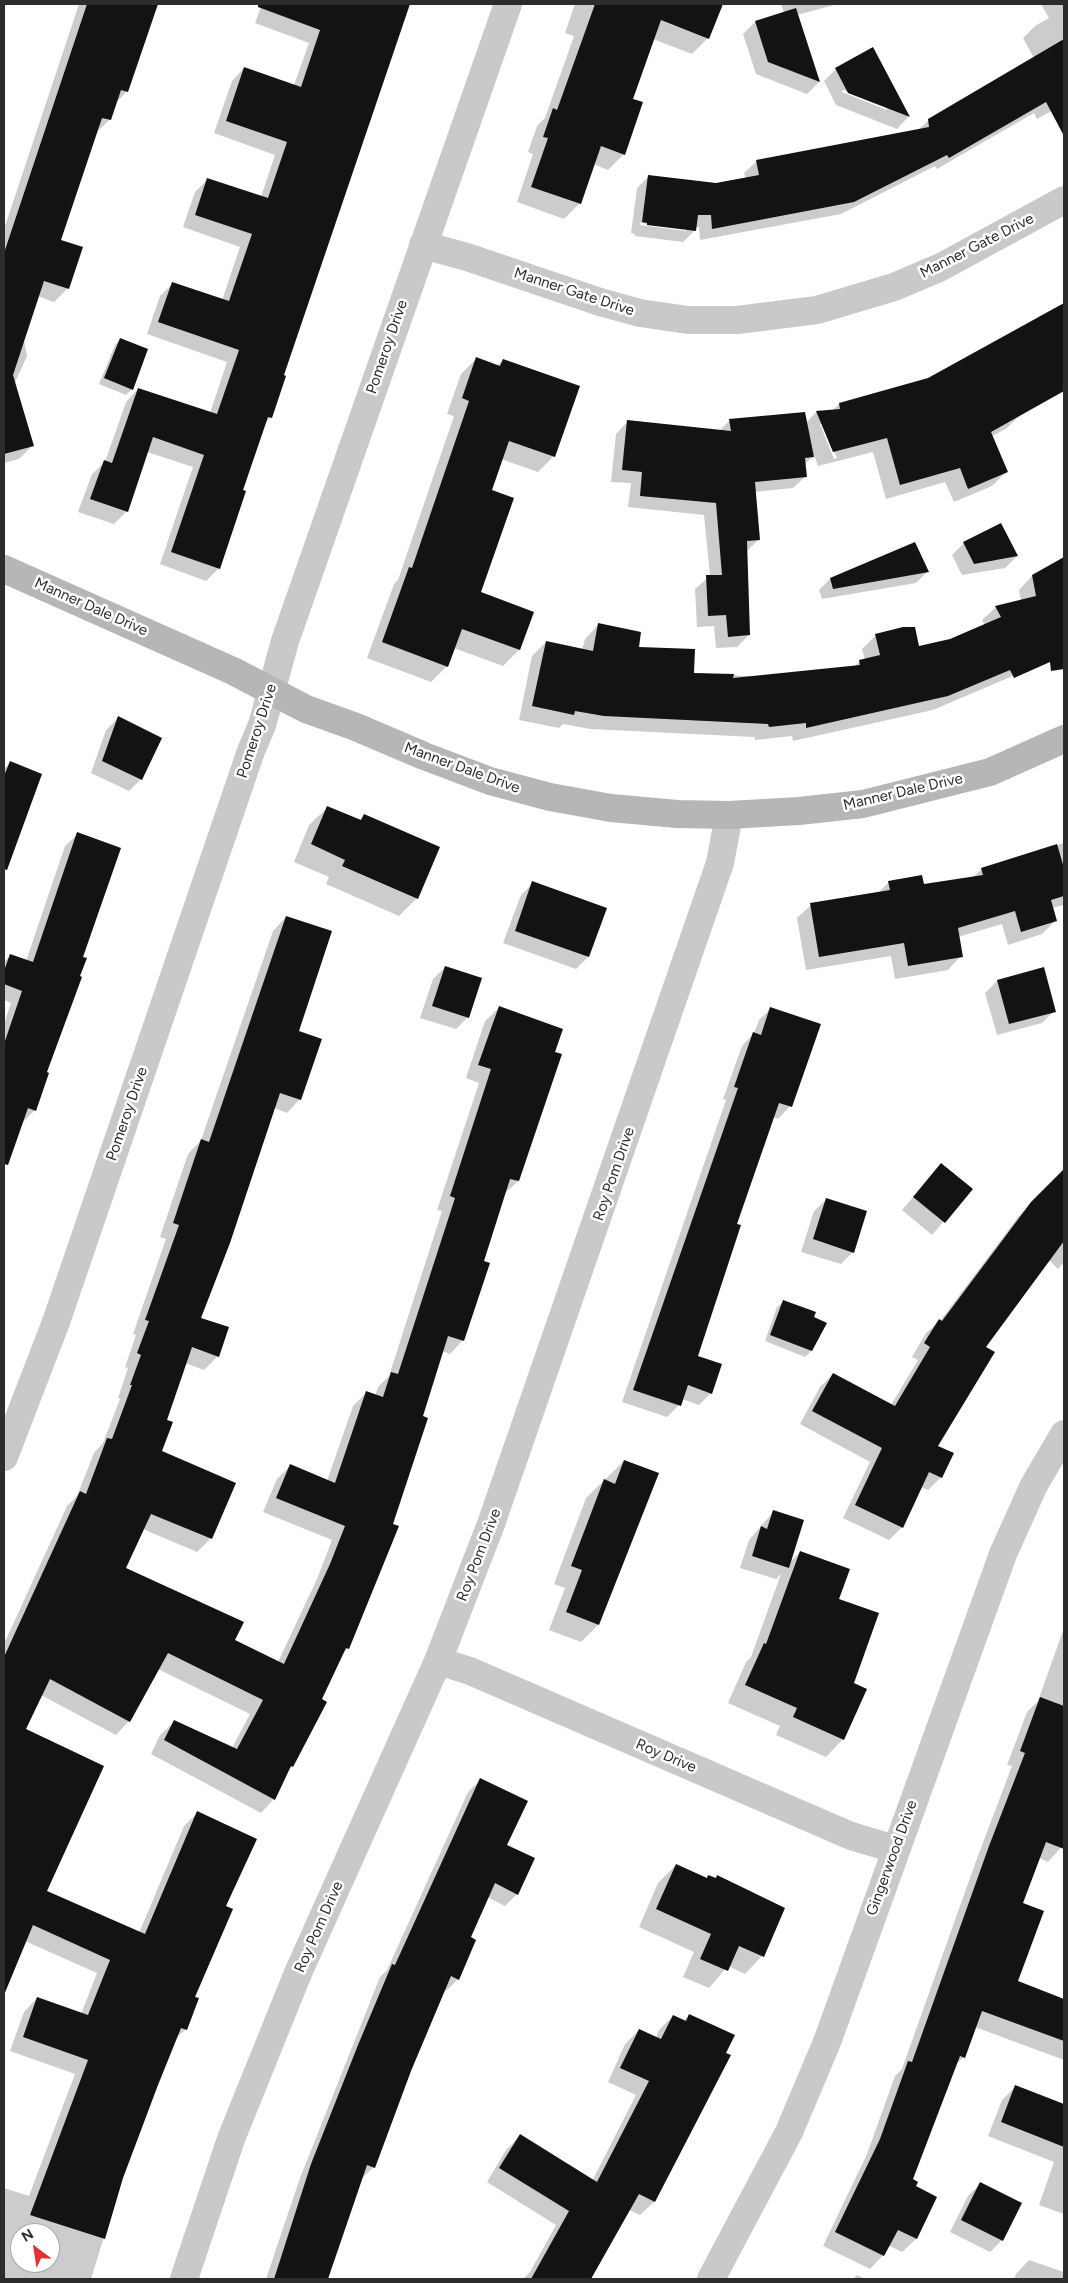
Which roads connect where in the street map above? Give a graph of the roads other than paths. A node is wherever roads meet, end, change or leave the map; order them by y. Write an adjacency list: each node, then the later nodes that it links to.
1 (508, 4): 3 (street, Pomeroy Drive)
2 (1064, 200): 3 (street, Manner Gate Drive)
3 (423, 245): 5 (street, Pomeroy Drive)
4 (4, 569): 5 (street, Manner Dale Drive)
5 (271, 691): 7 (street, Manner Dale Drive); 9 (street, Pomeroy Drive)
6 (1064, 739): 7 (street, Manner Dale Drive)
7 (729, 815): 10 (street, Roy Pom Drive)
8 (1064, 1434): 11 (street, Gingerwood Drive)
9 (4, 1457)
10 (438, 1661): 11 (street, Roy Drive); 12 (street, Roy Pom Drive)
11 (895, 1849): 13 (street, Gingerwood Drive)
12 (184, 2279)
13 (711, 2279)

